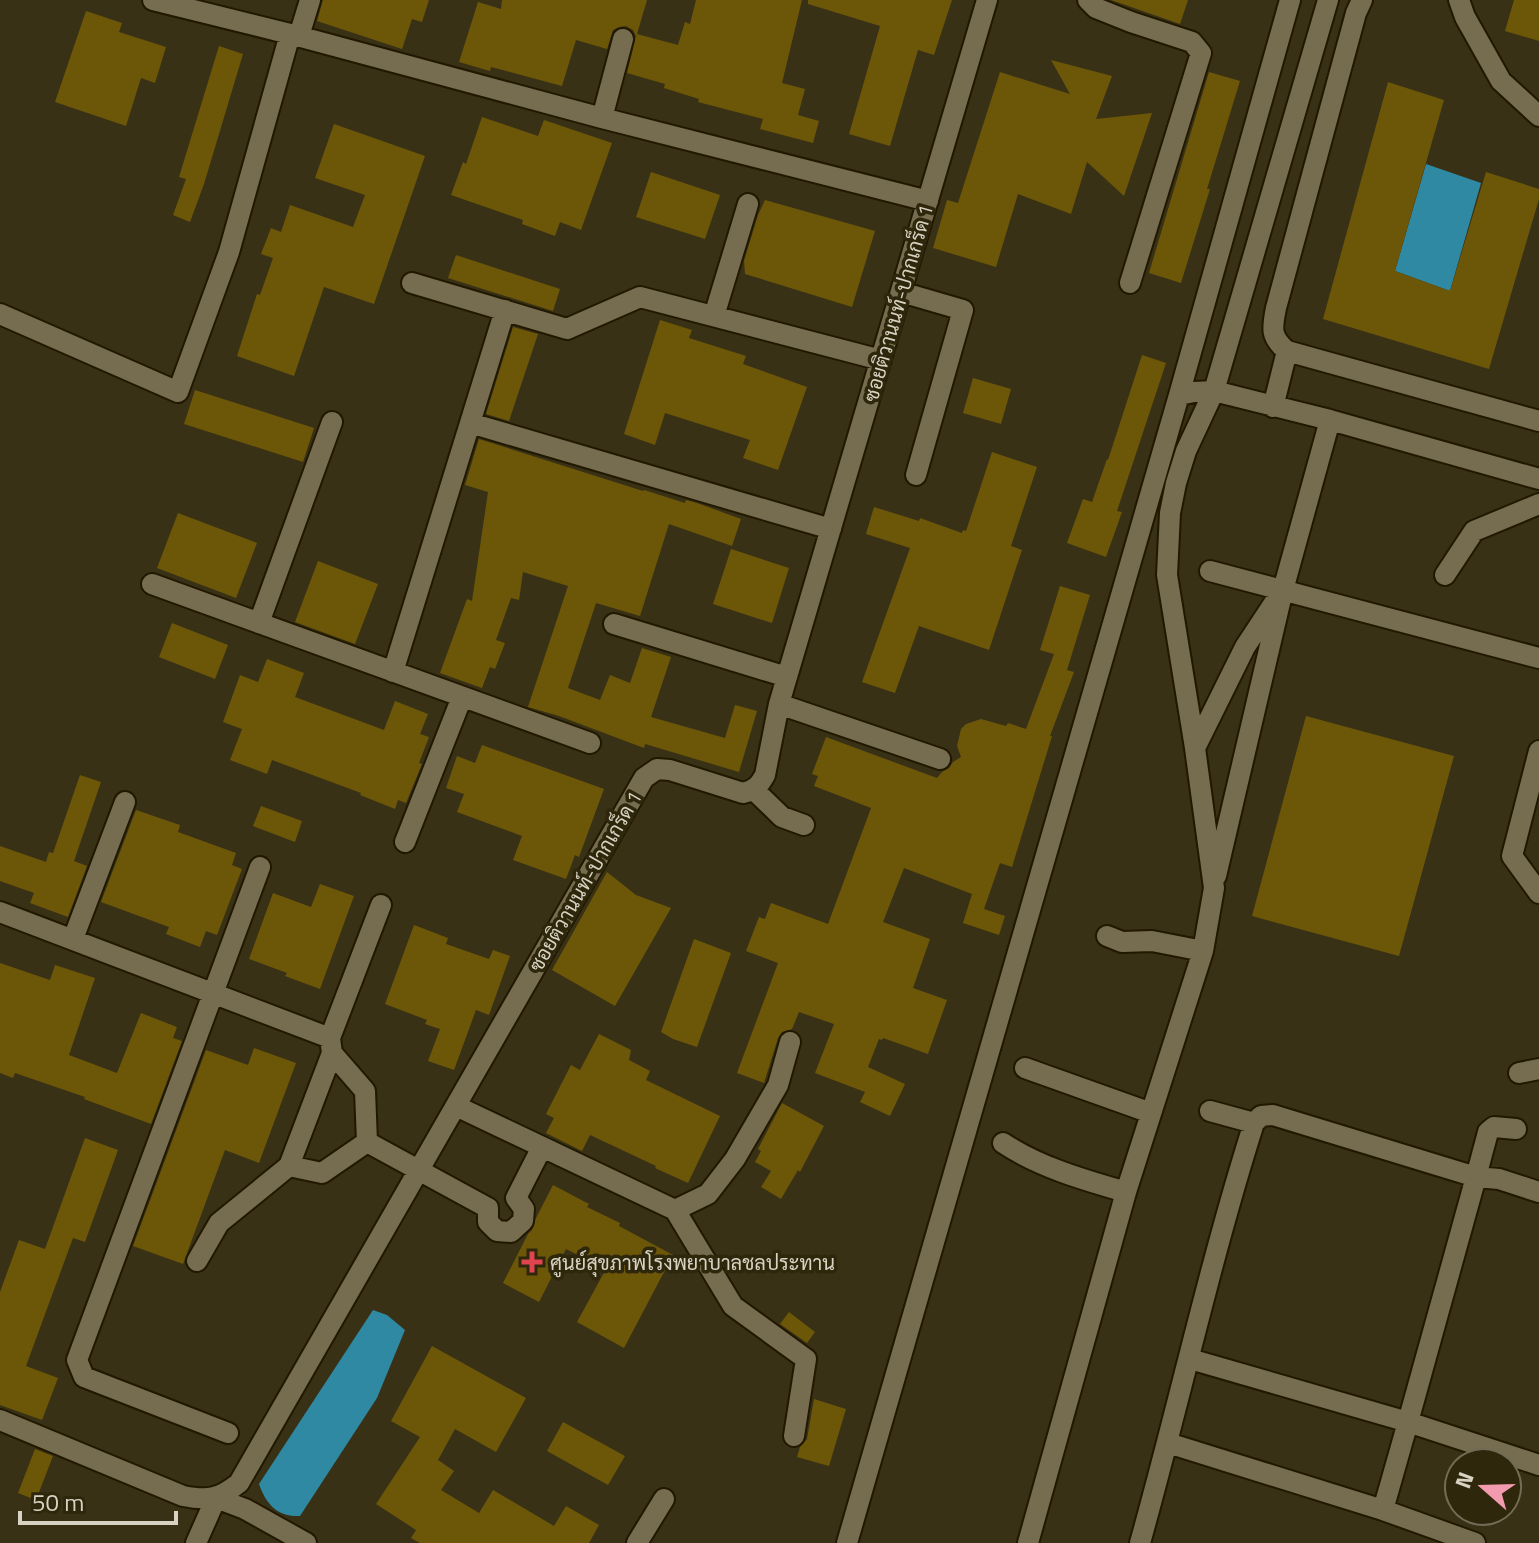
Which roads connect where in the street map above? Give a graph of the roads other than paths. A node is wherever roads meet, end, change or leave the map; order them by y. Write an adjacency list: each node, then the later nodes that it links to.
1 (153, 0): 9 (street)
2 (310, 0): 9 (street)
3 (987, 0): 13 (street, ซอยติวานนท์-ปากเกร็ด 1)
4 (1088, 0): 16 (street)
5 (1290, 0): 24 (street)
6 (1328, 0): 23 (street)
7 (1362, 0): 21 (street)
8 (1459, 0): 11 (street)
9 (294, 35): 12 (street); 19 (street)
10 (623, 39): 12 (street)
11 (1539, 116)
12 (602, 118): 13 (street)
13 (928, 201): 17 (street, ซอยติวานนท์-ปากเกร็ด 1)
14 (748, 204): 20 (street)
15 (412, 283): 18 (street)
16 (1130, 283)
17 (901, 292): 22 (street, ซอยติวานนท์-ปากเกร็ด 1); 30 (street)
18 (505, 310): 20 (street); 29 (street)
19 (0, 314)
20 (714, 316): 22 (street)
21 (1287, 351): 25 (street); 27 (street)
22 (881, 360): 33 (street, ซอยติวานนท์-ปากเกร็ด 1)
23 (1214, 391): 24 (street); 25 (street); 46 (street)
24 (1179, 395): 93 (street)
25 (1273, 407): 26 (street)
26 (1330, 420): 31 (street); 37 (street)
27 (1539, 421)
28 (332, 422): 38 (street)
29 (470, 423): 33 (street); 41 (street)
30 (916, 475)
31 (1539, 479)
32 (1539, 504): 35 (street)
33 (831, 529): 42 (street, ซอยติวานนท์-ปากเกร็ด 1)
34 (1210, 571): 37 (street)
35 (1445, 575)
36 (152, 584): 38 (street)
37 (1283, 590): 40 (street); 46 (street); 54 (street)
38 (259, 623): 41 (street)
39 (614, 624): 42 (street)
40 (1539, 658)
41 (393, 672): 43 (street)
42 (787, 677): 44 (street, ซอยติวานนท์-ปากเกร็ด 1)
43 (462, 697): 45 (street); 52 (street)
44 (779, 704): 48 (street); 49 (street, ซอยติวานนท์-ปากเกร็ด 1)
45 (590, 743)
46 (1195, 748): 54 (street)
47 (1539, 751): 55 (street)
48 (940, 759)
49 (754, 790): 51 (street); 65 (street, ซอยติวานนท์-ปากเกร็ด 1)
50 (125, 802): 59 (street)
51 (804, 825)
52 (405, 842)
53 (260, 867): 61 (street)
54 (1214, 888): 60 (street)
55 (1539, 893)
56 (381, 905): 63 (street)
57 (0, 912): 59 (street)
58 (1107, 936): 60 (street)
59 (73, 939): 61 (street)
60 (1203, 951): 67 (street)
61 (213, 993): 63 (street); 83 (street)
62 (790, 1042): 78 (street)
63 (331, 1045): 70 (street); 73 (street)
64 (1025, 1068): 67 (street)
65 (456, 1106): 72 (street); 74 (street, ซอยติวานนท์-ปากเกร็ด 1)
66 (1210, 1111): 68 (street)
67 (1151, 1113): 76 (street)
68 (1254, 1123): 75 (street); 80 (street)
69 (1516, 1129): 75 (street)
70 (367, 1142): 73 (street); 74 (street)
71 (1003, 1143): 76 (street)
72 (542, 1147): 74 (street); 78 (street)
73 (289, 1166): 79 (street)
74 (418, 1170): 87 (street, ซอยติวานนท์-ปากเกร็ด 1)
75 (1476, 1177): 77 (street); 82 (street)
76 (1126, 1192): 94 (street)
77 (1539, 1192)
78 (675, 1210): 84 (street)
79 (197, 1261)
80 (1190, 1359): 82 (street); 85 (street)
81 (0, 1420): 87 (street)
82 (1408, 1422): 86 (street); 89 (street)
83 (228, 1433)
84 (794, 1436)
85 (1168, 1443): 89 (street); 95 (street)
86 (1539, 1465)
87 (216, 1498): 90 (street, ซอยติวานนท์-ปากเกร็ด 1); 91 (street)
88 (664, 1499): 92 (street)
89 (1383, 1510): 96 (street)
90 (196, 1543)
91 (306, 1543)
92 (637, 1543)
93 (847, 1543)
94 (1028, 1543)
95 (1140, 1543)
96 (1475, 1543)

